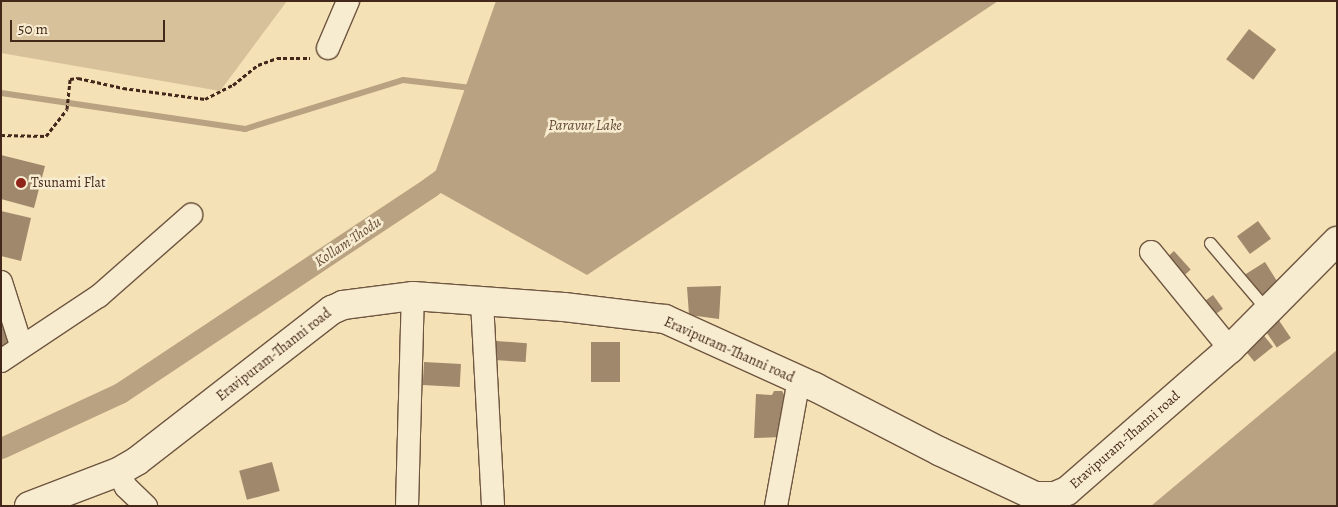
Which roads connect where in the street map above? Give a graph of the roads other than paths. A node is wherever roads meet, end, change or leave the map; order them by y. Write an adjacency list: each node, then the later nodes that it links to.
1 (348, 1): 2 (street)
2 (328, 48)
3 (191, 215): 11 (street)
4 (1337, 241): 10 (main road, Eravipuram-Thanni road)
5 (1210, 243): 10 (lane)
6 (1151, 252): 12 (street)
7 (1, 282): 11 (street)
8 (413, 296): 9 (main road, Eravipuram-Thanni road); 15 (main road, Eravipuram-Thanni road); 19 (street)
9 (482, 302): 14 (main road, Eravipuram-Thanni road); 20 (street)
10 (1267, 310): 12 (main road, Eravipuram-Thanni road)
11 (22, 345): 13 (street)
12 (1230, 349): 16 (main road, Eravipuram-Thanni road)
13 (1, 361)
14 (799, 380): 16 (main road, Eravipuram-Thanni road); 21 (street)
15 (118, 472): 17 (main road, Eravipuram-Thanni road); 18 (street)
16 (1029, 500)
17 (30, 506)
18 (146, 506)
19 (406, 506)
20 (493, 506)
21 (776, 506)

